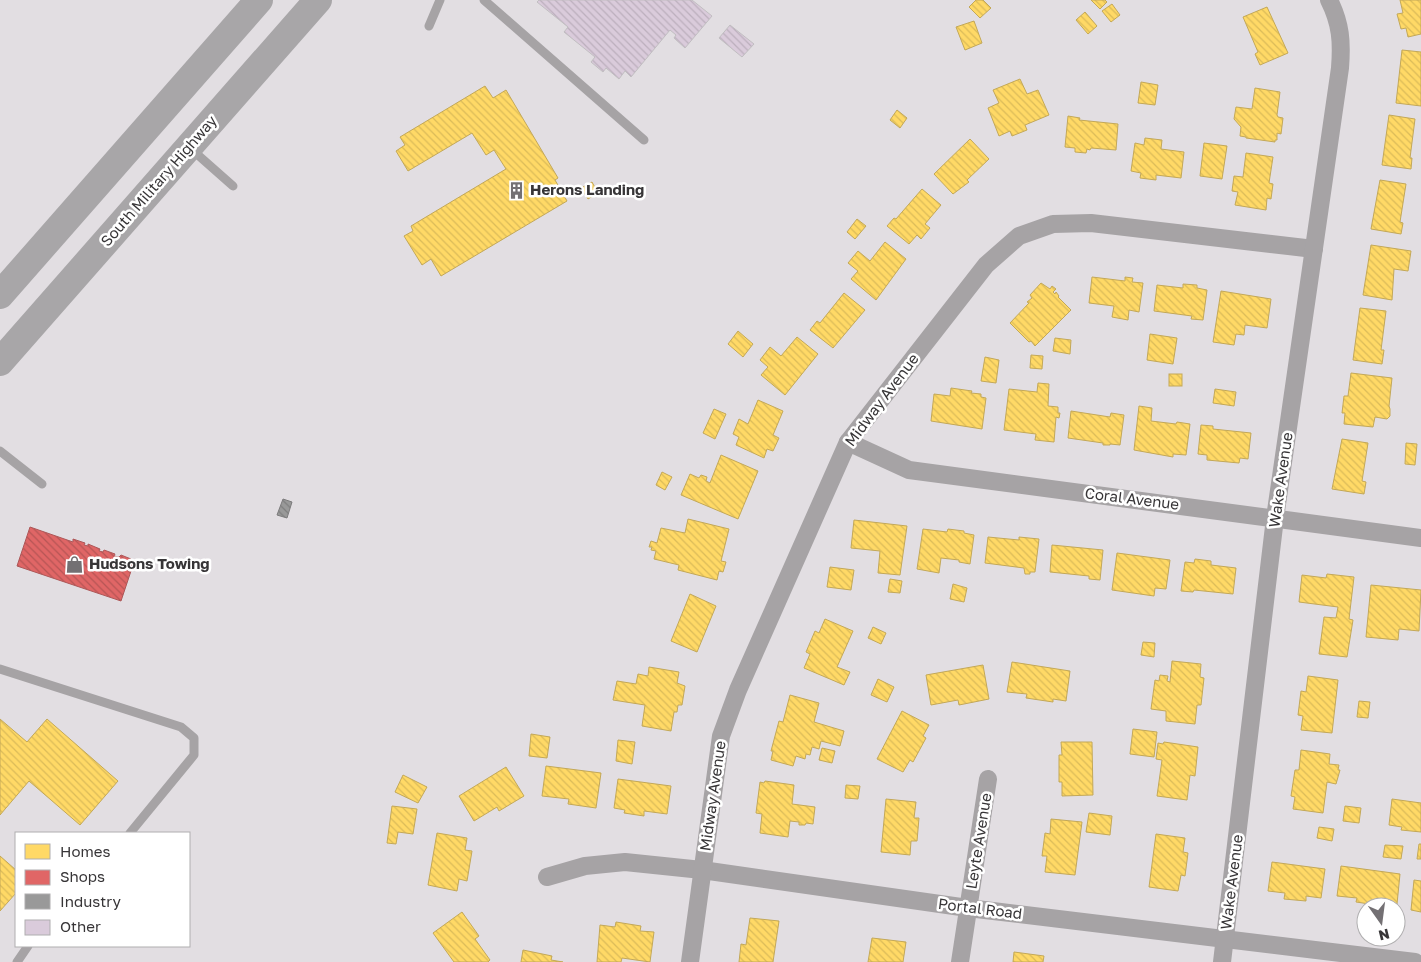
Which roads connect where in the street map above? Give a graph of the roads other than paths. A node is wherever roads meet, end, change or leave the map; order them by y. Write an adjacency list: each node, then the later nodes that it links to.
1 (259, 0): 11 (main road)
2 (318, 0): 8 (main road, South Military Highway)
3 (440, 0): 6 (lane)
4 (484, 0): 7 (lane)
5 (1330, 0): 10 (street, Wake Avenue)
6 (429, 26)
7 (644, 140)
8 (189, 147): 9 (lane); 12 (main road, South Military Highway)
9 (233, 186)
10 (1314, 249): 13 (street, Midway Avenue); 16 (street, Wake Avenue)
11 (0, 296)
12 (0, 362)
13 (848, 442): 16 (street, Coral Avenue); 21 (street, Midway Avenue)
14 (0, 451): 15 (lane)
15 (42, 484)
16 (1275, 518): 17 (street, Coral Avenue); 24 (street, Wake Avenue)
17 (1421, 538)
18 (0, 669): 20 (lane)
19 (988, 779): 23 (street, Leyte Avenue)
20 (131, 832)
21 (702, 870): 22 (street, Portal Road); 23 (street, Portal Road); 27 (street, Midway Avenue)
22 (547, 877)
23 (968, 908): 24 (street, Portal Road); 28 (street, Leyte Avenue)
24 (1226, 939): 29 (street, Wake Avenue); 30 (street, Portal Road)
25 (27, 947): 26 (lane)
26 (17, 962)
27 (690, 962)
28 (960, 962)
29 (1222, 962)
30 (1415, 962)

